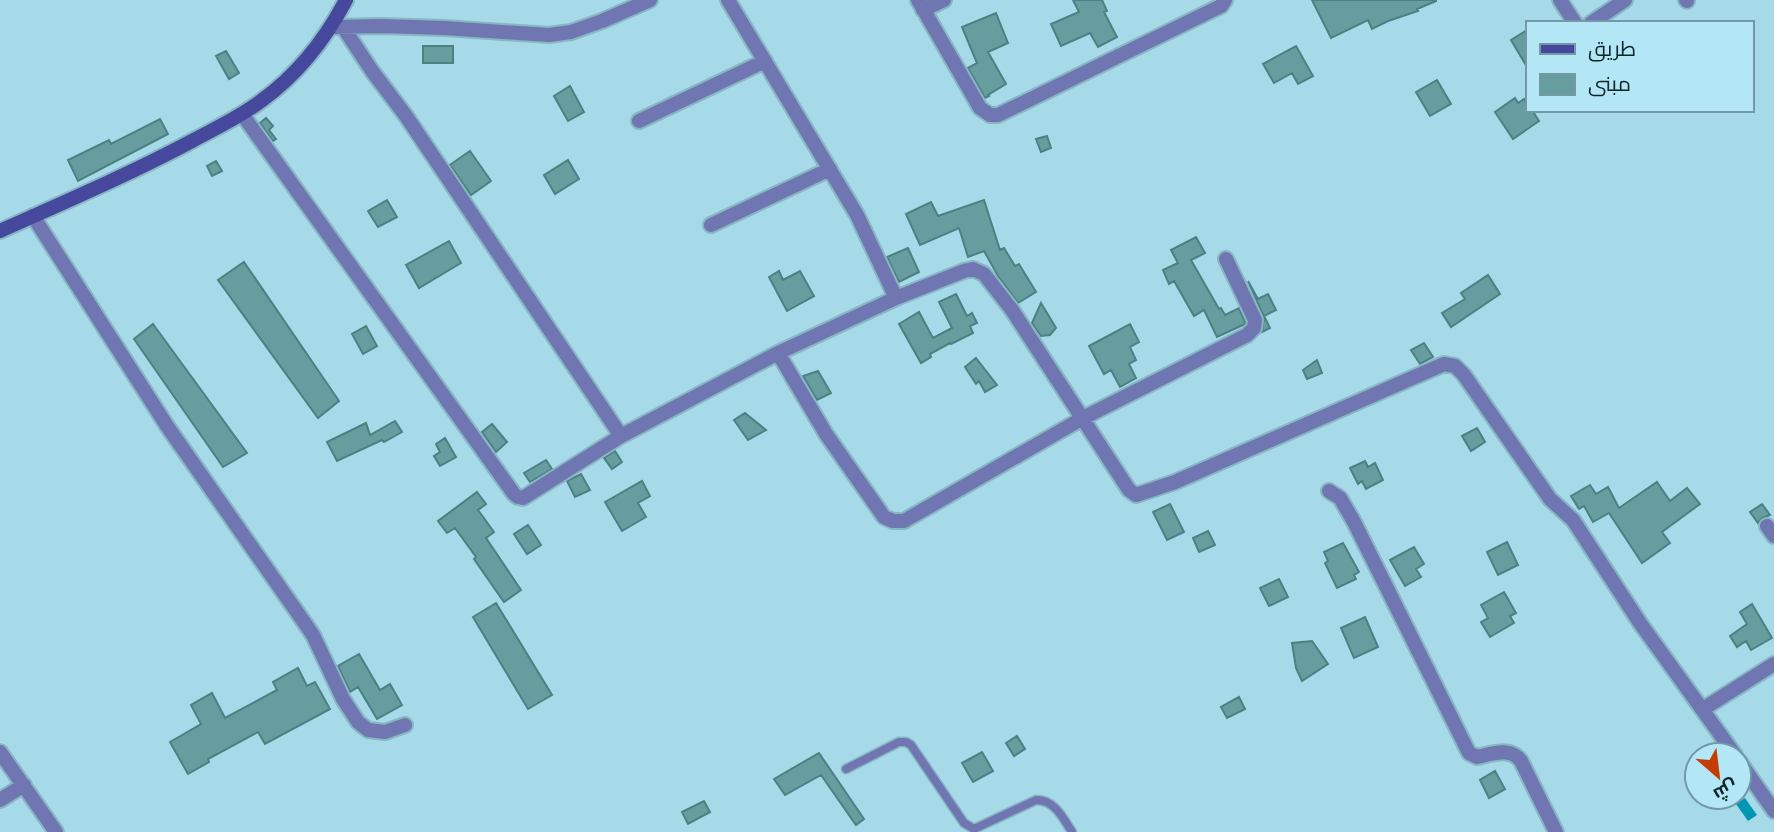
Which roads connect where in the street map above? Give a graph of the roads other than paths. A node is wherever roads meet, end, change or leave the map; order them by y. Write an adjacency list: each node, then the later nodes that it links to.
1 (346, 0): 11 (street)
2 (650, 0): 11 (street)
3 (728, 0): 12 (street)
4 (944, 0): 8 (street)
5 (1225, 0): 8 (street)
6 (1560, 0): 9 (street)
7 (1625, 0): 10 (street)
8 (920, 5)
9 (1574, 21)
10 (1594, 21)
11 (337, 27): 13 (street); 23 (street)
12 (765, 61): 14 (street); 15 (street)
13 (242, 114): 16 (street); 23 (street)
14 (639, 121)
15 (830, 169): 17 (street); 20 (street)
16 (33, 216): 18 (street); 27 (street)
17 (710, 225)
18 (0, 231)
19 (1227, 259): 22 (street)
20 (896, 298): 21 (street); 22 (street)
21 (778, 353): 22 (street); 23 (street)
22 (1083, 418): 26 (street)
23 (621, 436)
24 (1329, 491): 37 (street)
25 (1774, 664): 26 (street)
26 (1703, 709): 28 (street)
27 (405, 725)
28 (1725, 741)
29 (0, 752): 32 (street)
30 (846, 769): 36 (lane)
31 (1753, 781): 34 (street)
32 (24, 785): 33 (street); 35 (street)
33 (0, 800)
34 (1774, 811)
35 (56, 832)
36 (1072, 832)
37 (1556, 832)

